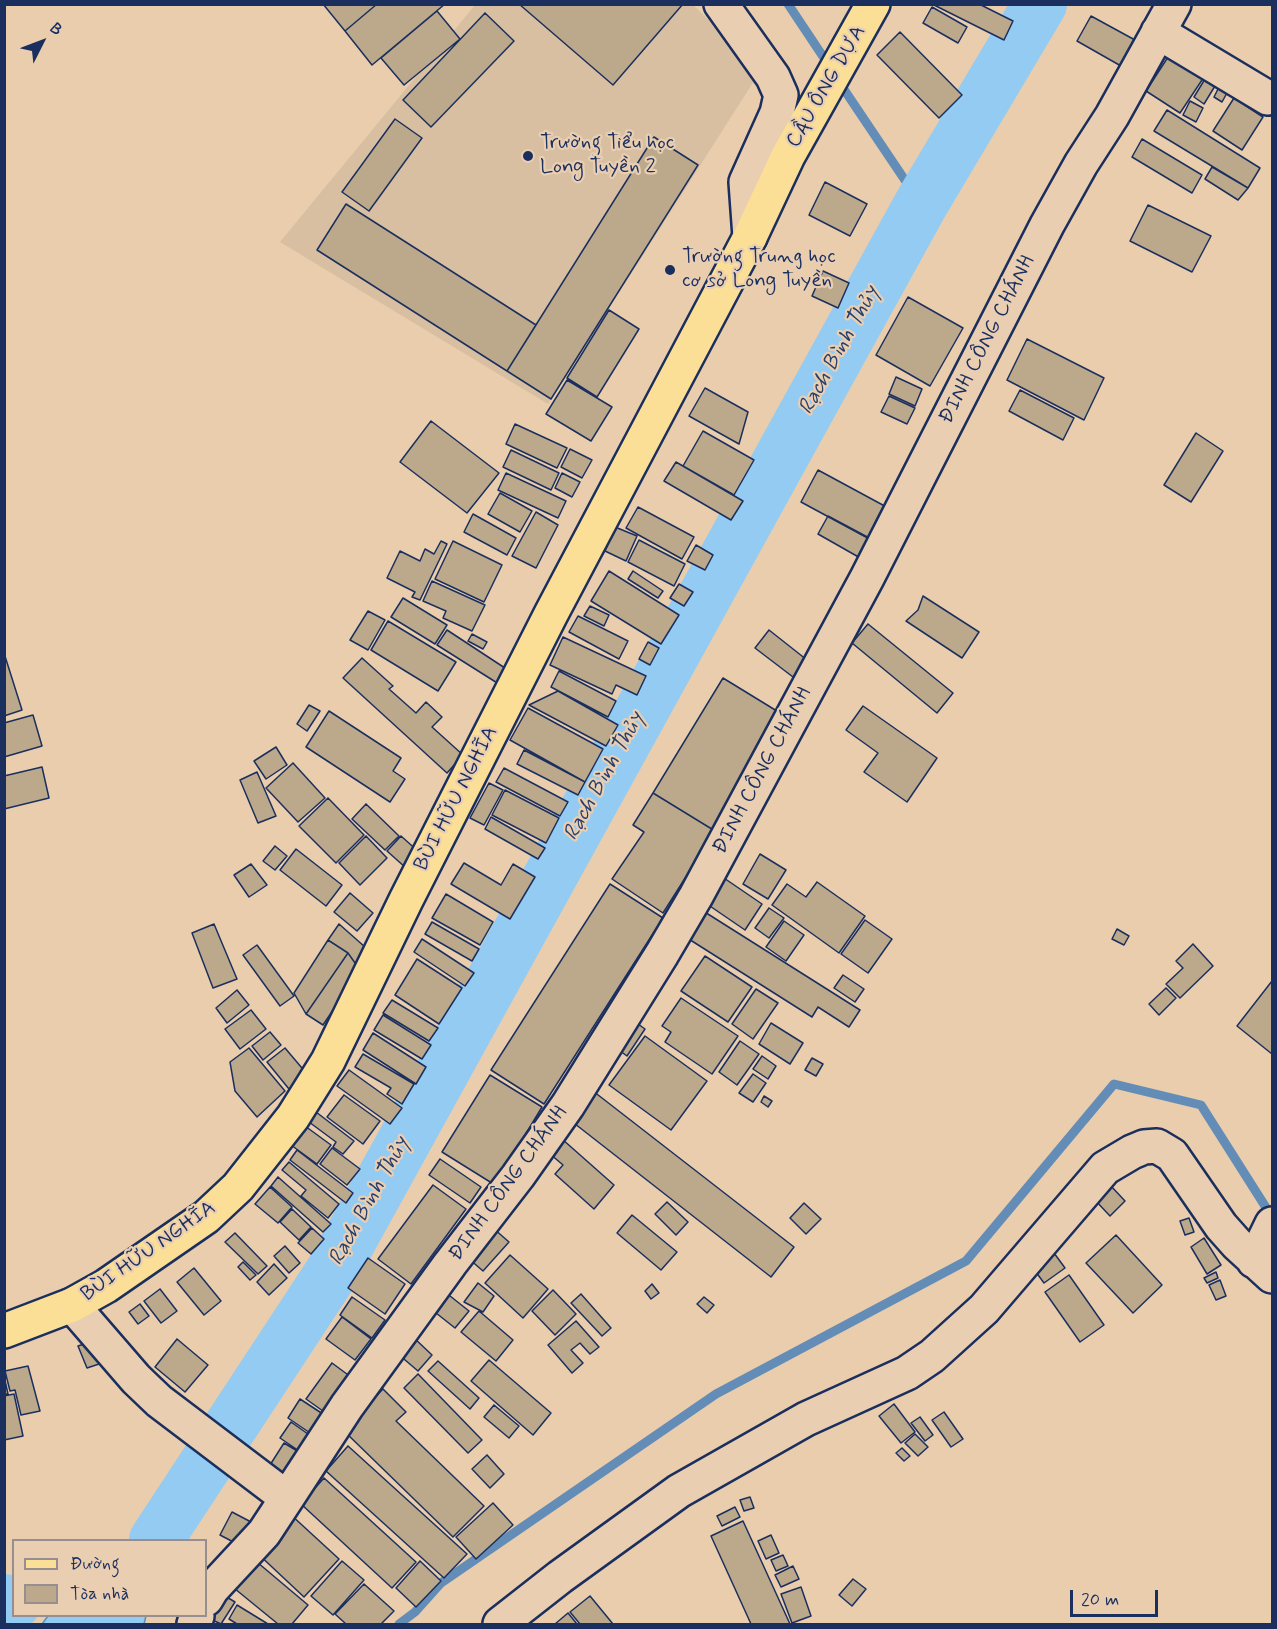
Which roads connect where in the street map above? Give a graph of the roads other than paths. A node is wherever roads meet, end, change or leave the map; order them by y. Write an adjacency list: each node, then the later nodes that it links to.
1 (721, 4): 7 (street)
2 (1174, 4): 4 (street, ĐINH CÔNG CHÁNH)
3 (870, 11): 6 (main road, CẦU ÔNG DỰA)
4 (1158, 32): 5 (street); 11 (street, ĐINH CÔNG CHÁNH)
5 (1268, 98)
6 (788, 156): 7 (main road, BÙI HỮU NGHĨA)
7 (750, 237): 9 (main road, BÙI HỮU NGHĨA)
8 (1265, 1252): 13 (street)
9 (72, 1305): 10 (main road, BÙI HỮU NGHĨA); 11 (street)
10 (4, 1331)
11 (276, 1489): 12 (street, ĐINH CÔNG CHÁNH)
12 (207, 1597)
13 (500, 1624)

